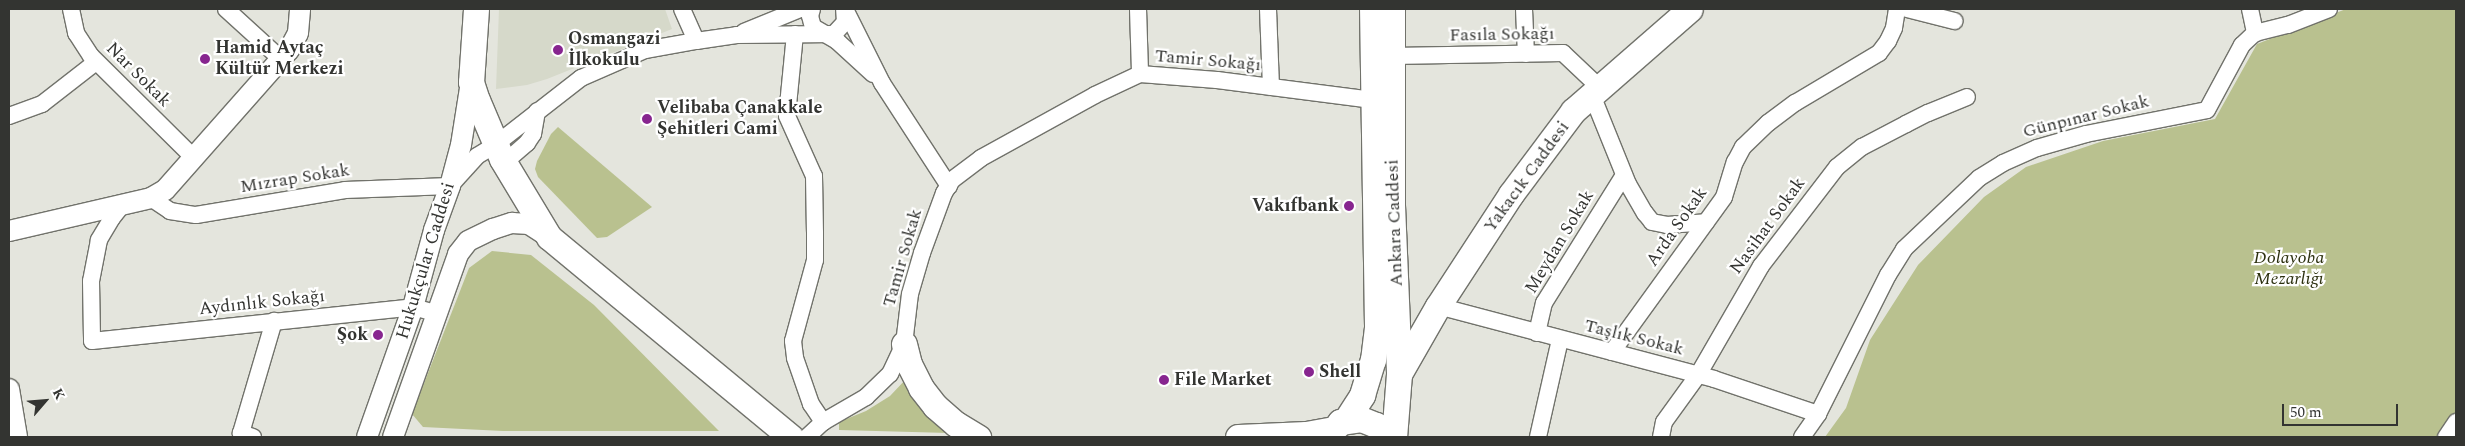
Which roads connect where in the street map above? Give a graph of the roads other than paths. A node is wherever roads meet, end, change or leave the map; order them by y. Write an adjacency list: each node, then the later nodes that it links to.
1 (71, 9): 28 (street, Nar Sokak)
2 (226, 9): 27 (street)
3 (300, 9): 27 (street)
4 (476, 9): 30 (main road, Hukukçular Caddesi)
5 (682, 9): 24 (street)
6 (800, 9): 23 (street)
7 (812, 9): 22 (street)
8 (1138, 9): 29 (street)
9 (1268, 9): 32 (street)
10 (1372, 9): 35 (main road, Ankara Caddesi)
11 (1392, 9): 26 (main road, Ankara Caddesi)
12 (1524, 9): 25 (street)
13 (1690, 9): 33 (main road, Yakacık Caddesi)
14 (1897, 9): 44 (street, Arda Sokak)
15 (1907, 9): 19 (street)
16 (2250, 9): 20 (street)
17 (2330, 9): 20 (street)
18 (844, 10): 22 (street); 31 (street)
19 (1954, 20)
20 (2255, 33): 59 (street, Günpınar Sokak)
21 (795, 34): 22 (street); 23 (street); 60 (street)
22 (822, 34): 31 (street)
23 (737, 35): 24 (street)
24 (696, 41): 37 (street)
25 (1526, 54): 26 (street, Fasıla Sokağı); 33 (street, Fasıla Sokağı)
26 (1392, 56): 47 (main road, Ankara Caddesi)
27 (281, 60): 38 (street)
28 (96, 62): 36 (street); 38 (street, Nar Sokak)
29 (1140, 74): 32 (street, Tamir Sokağı); 41 (street, Tamir Sokağı)
30 (472, 82): 37 (main road, Hukukçular Caddesi); 40 (street, Hukukçular Caddesi)
31 (882, 83): 41 (street)
32 (1272, 87): 35 (street, Tamir Sokağı)
33 (1596, 92): 39 (street); 48 (main road, Yakacık Caddesi)
34 (1967, 97): 57 (street, Nasihat Sokak)
35 (1373, 100): 62 (main road, Ankara Caddesi)
36 (9, 116)
37 (499, 152): 40 (street); 46 (main road, Hukukçular Caddesi)
38 (195, 159): 42 (street)
39 (1624, 174): 44 (street); 52 (street, Meydan Sokak)
40 (450, 186): 42 (street, Mızrap Sokak); 49 (street, Hukukçular Caddesi)
41 (949, 186): 54 (street, Tamir Sokak)
42 (151, 198): 43 (street)
43 (123, 204): 45 (street); 51 (street, Aydınlık Sokağı)
44 (1706, 222): 55 (street, Arda Sokak)
45 (9, 231)
46 (549, 237): 50 (street, Hukukçular Caddesi); 67 (main road, Hukukçular Caddesi)
47 (1397, 303): 48 (main road); 56 (main road, Ankara Caddesi)
48 (1438, 306): 52 (street, Taşlık Sokak); 56 (main road, Yakacık Caddesi)
49 (413, 307): 50 (street, Aydınlık Sokağı); 51 (street, Aydınlık Sokağı); 63 (street, Hukukçular Caddesi)
50 (436, 313): 66 (street, Hukukçular Caddesi)
51 (274, 321): 64 (street)
52 (1537, 333): 53 (street, Taşlık Sokak)
53 (1560, 339): 55 (street, Taşlık Sokak); 73 (street)
54 (904, 344): 60 (street, Tamir Sokak); 69 (main road)
55 (1612, 352): 57 (street, Taşlık Sokak)
56 (1400, 374): 72 (main road, Ankara Caddesi)
57 (1698, 375): 59 (street, Taşlık Sokak); 74 (street, Nasihat Sokak)
58 (9, 389): 65 (street)
59 (1818, 414): 75 (street, Günpınar Sokak)
60 (823, 422): 68 (street, Tamir Sokak)
61 (2456, 422): 76 (street)
62 (1337, 427): 70 (main road); 71 (main road)
63 (369, 432): 66 (street)
64 (245, 436)
65 (17, 437)
66 (395, 437)
67 (791, 437)
68 (807, 437)
69 (978, 437)
70 (1238, 437)
71 (1387, 437)
72 (1394, 437)
73 (1538, 437)
74 (1661, 437)
75 (1802, 437)
76 (2446, 437)

